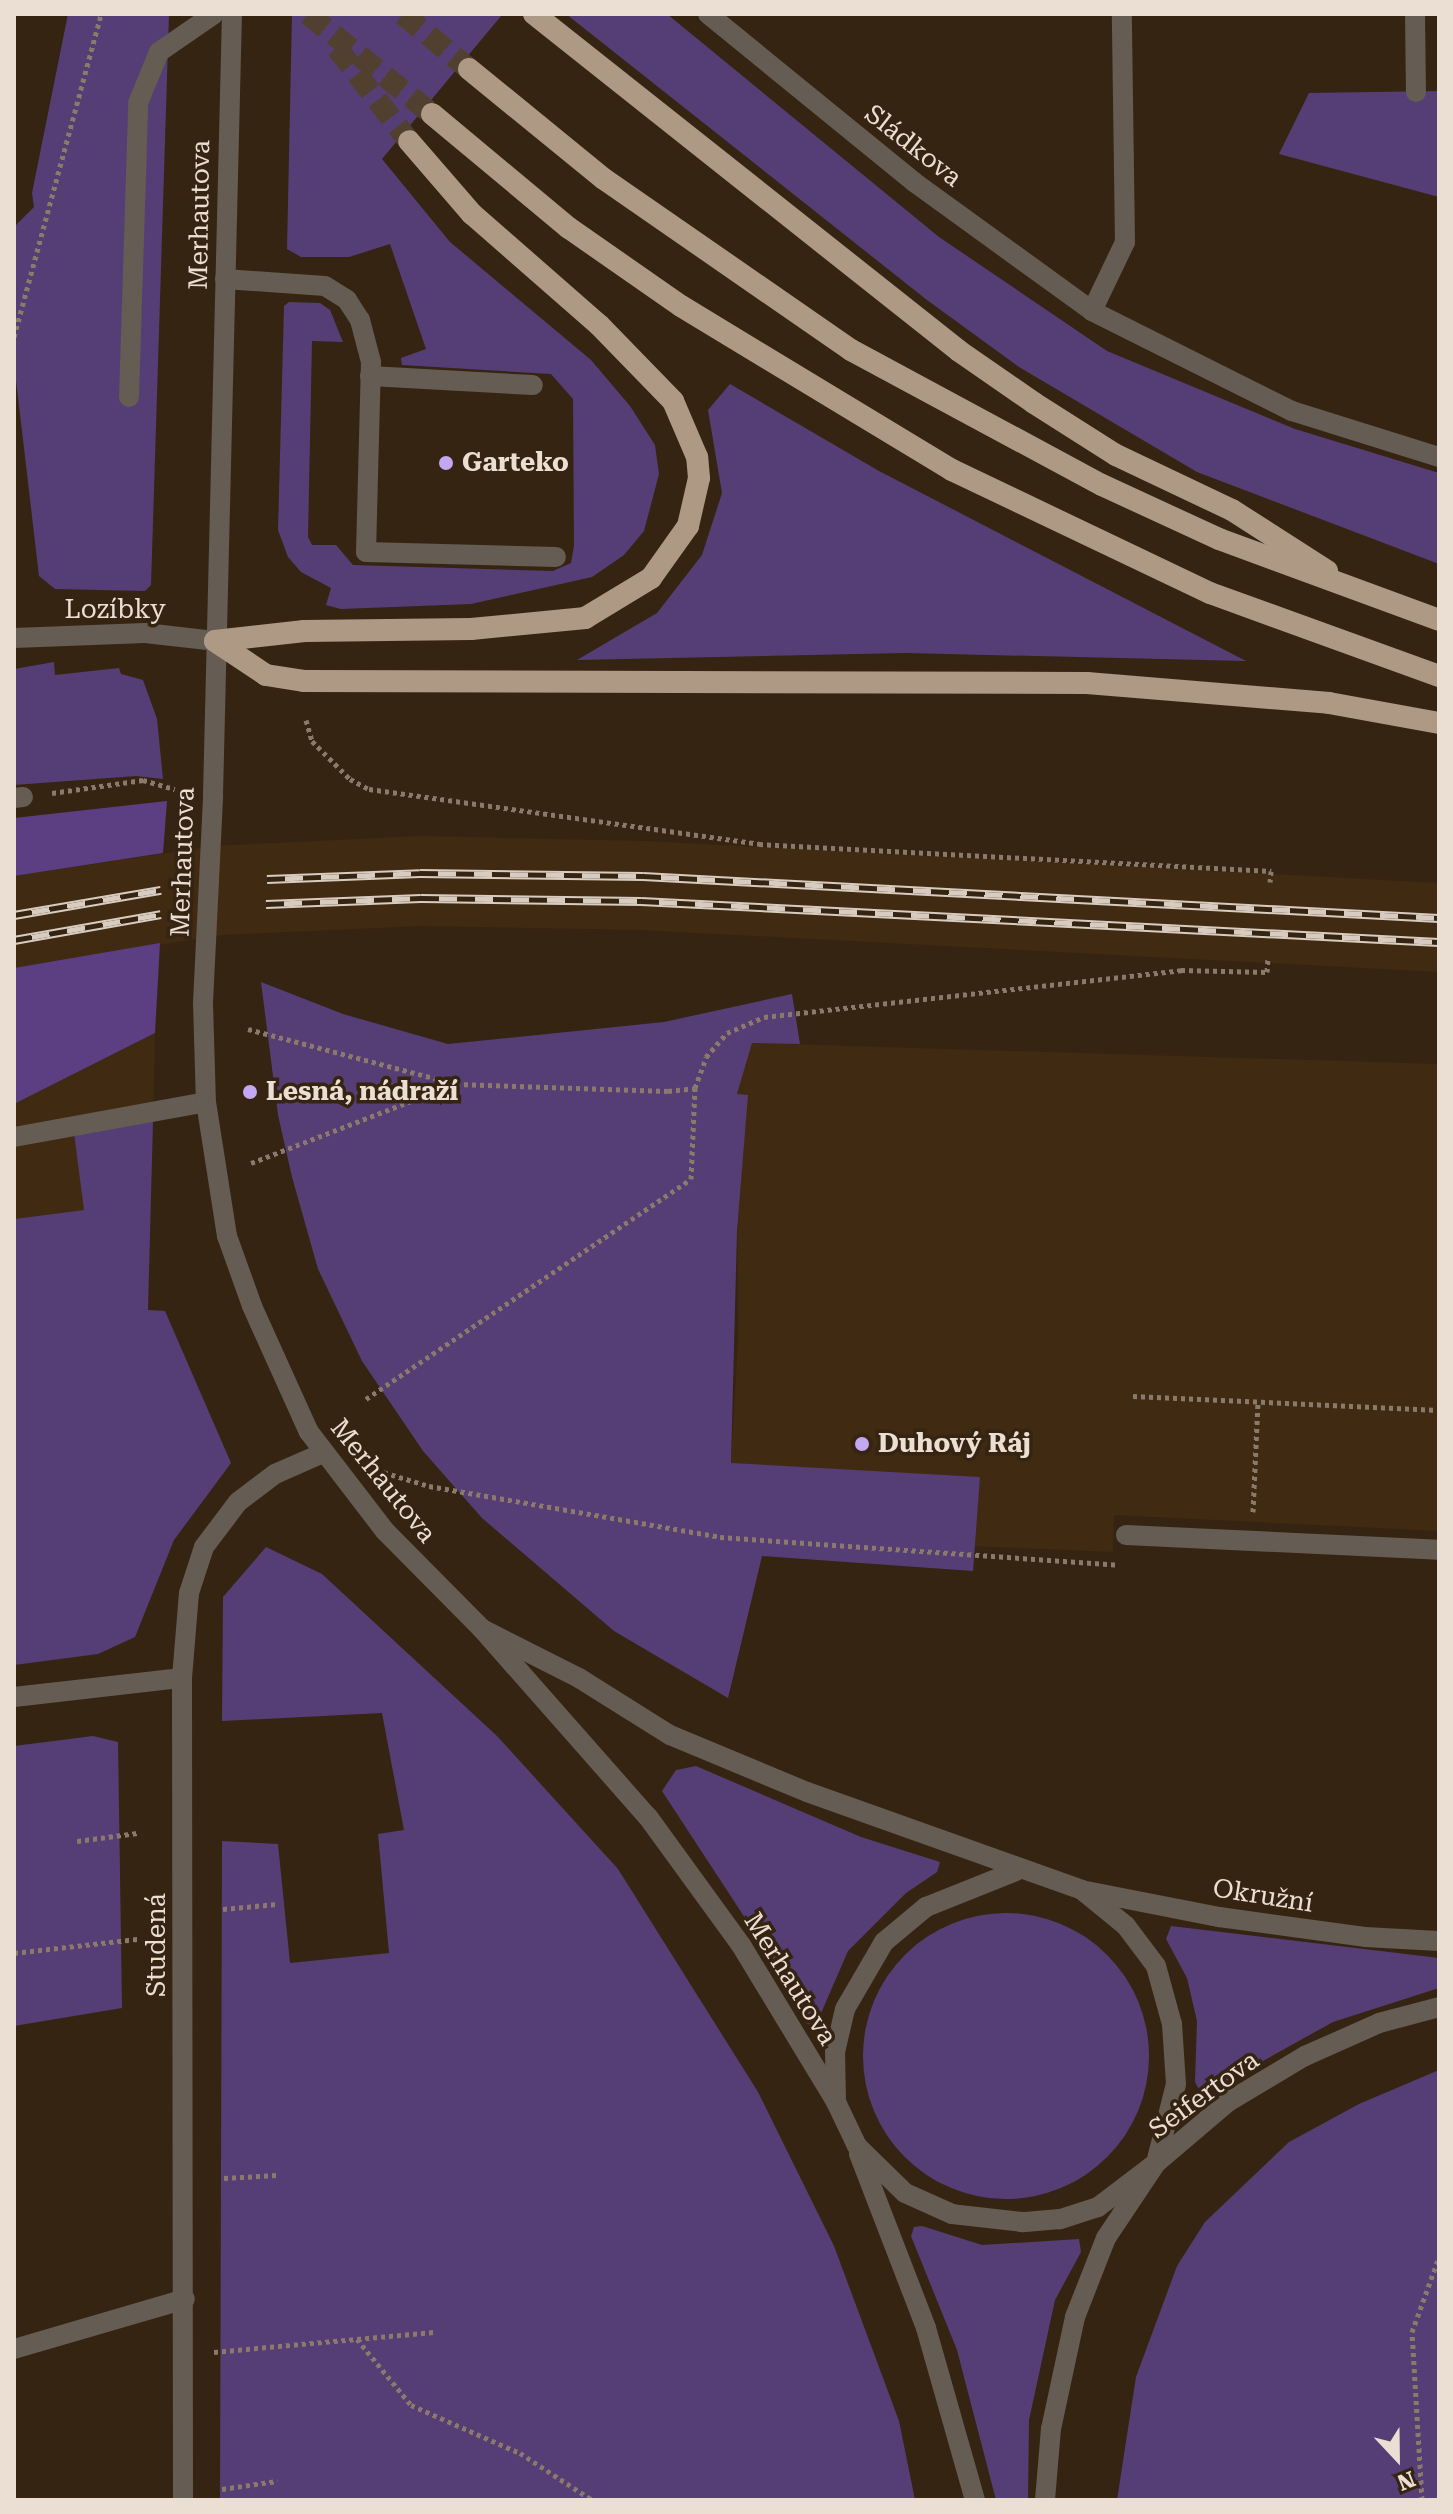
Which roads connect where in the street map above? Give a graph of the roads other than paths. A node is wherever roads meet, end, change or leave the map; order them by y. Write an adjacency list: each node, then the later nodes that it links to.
1 (214, 14): 15 (street)
2 (232, 14): 11 (street, Merhautova)
3 (534, 14): 18 (highway)
4 (708, 14): 12 (street, Sládkova)
5 (1122, 14): 12 (street)
6 (1415, 14): 8 (street)
7 (469, 69): 18 (highway)
8 (1416, 92)
9 (432, 114): 22 (highway)
10 (409, 141): 21 (highway)
11 (225, 279): 13 (street); 21 (street, Merhautova)
12 (1092, 311): 16 (street, Sládkova)
13 (370, 376): 14 (street); 17 (street)
14 (533, 385)
15 (129, 397)
16 (1439, 457)
17 (556, 557)
18 (1369, 597): 19 (highway)
19 (1439, 620)
20 (14, 638): 21 (street, Lozíbky)
21 (215, 641): 23 (highway); 24 (street, Merhautova, bridge)
22 (1439, 676)
23 (1439, 723)
24 (206, 1102): 25 (street); 26 (street, Merhautova)
25 (14, 1137)
26 (323, 1453): 29 (street, Merhautova); 30 (street, Studená)
27 (1126, 1535): 28 (street)
28 (1439, 1550)
29 (482, 1629): 32 (street, Merhautova); 36 (street, Merhautova)
30 (182, 1678): 31 (street); 39 (street, Studená)
31 (14, 1697)
32 (1016, 1871): 33 (street, Okružní); 36 (street)
33 (1082, 1890): 34 (street, Okružní); 38 (street)
34 (1439, 1941)
35 (1439, 2007): 38 (street, Seifertova)
36 (836, 2102): 37 (street, Merhautova)
37 (857, 2146): 38 (street); 42 (street)
38 (1156, 2163): 43 (street, Seifertova)
39 (185, 2299): 40 (street); 41 (street, Studená)
40 (14, 2349)
41 (183, 2500)
42 (975, 2500)
43 (1045, 2500)

